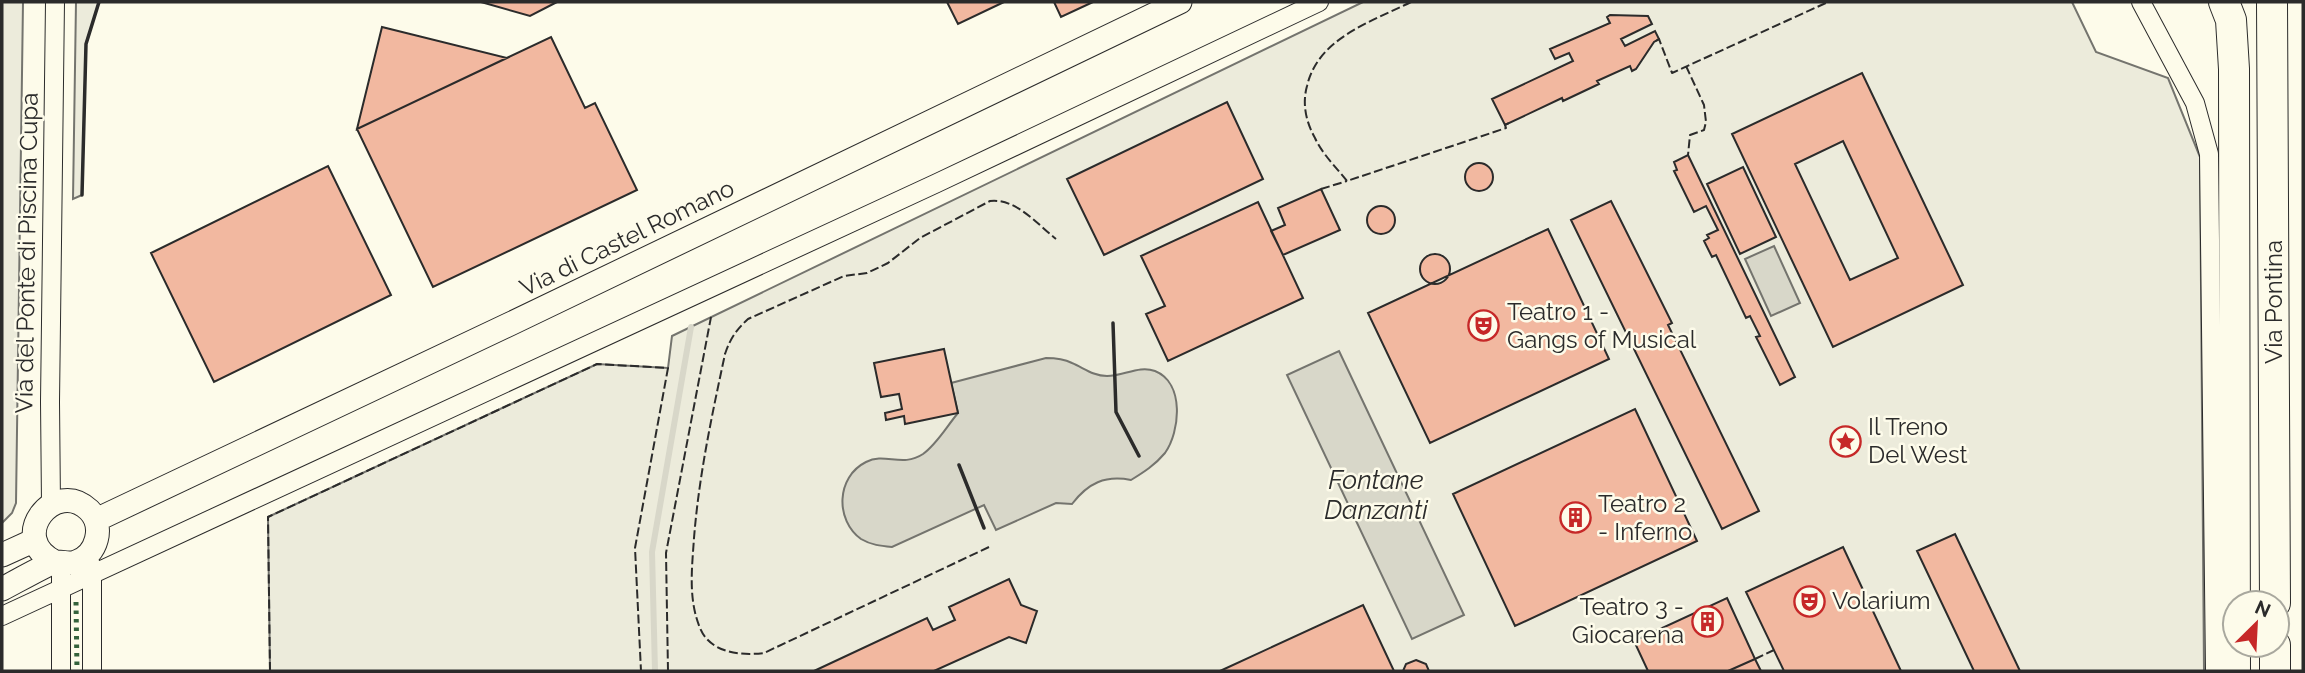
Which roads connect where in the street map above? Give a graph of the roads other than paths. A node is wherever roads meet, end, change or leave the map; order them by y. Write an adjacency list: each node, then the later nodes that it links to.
1 (55, 2): 7 (street, Via del Ponte di Piscina Cupa)
2 (1180, 2): 8 (street, Via di Castel Romano)
3 (1318, 2): 13 (street)
4 (2141, 2): 20 (street)
5 (2224, 2): 21 (highway)
6 (2272, 2): 15 (highway, Via Pontina)
7 (51, 505): 8 (street); 9 (street)
8 (96, 520): 10 (street)
9 (35, 540): 11 (street); 12 (street)
10 (92, 551): 12 (street); 13 (street)
11 (2, 555)
12 (58, 563): 14 (street); 16 (street)
13 (92, 576): 16 (street); 19 (street)
14 (2, 589)
15 (2275, 589)
16 (60, 590): 17 (street); 18 (street)
17 (2, 616)
18 (61, 671)
19 (92, 671)
20 (2215, 671)
21 (2235, 671)

